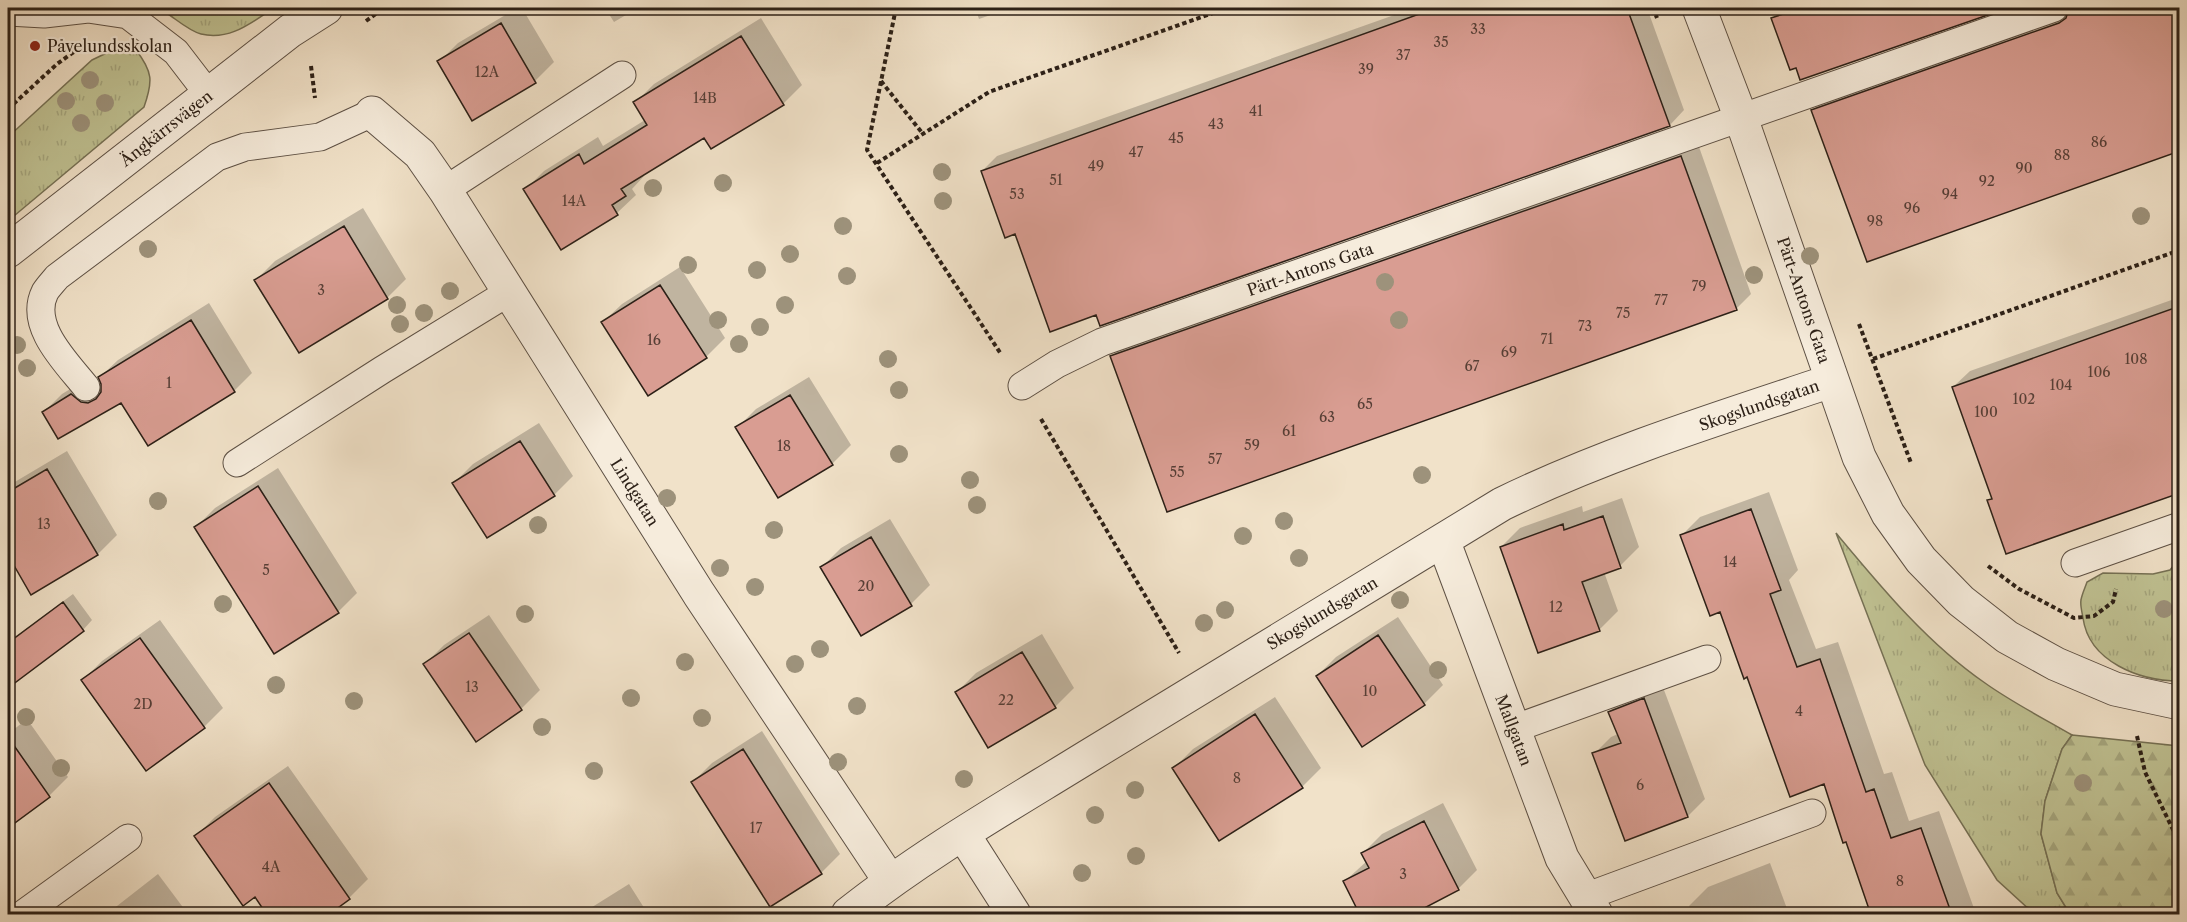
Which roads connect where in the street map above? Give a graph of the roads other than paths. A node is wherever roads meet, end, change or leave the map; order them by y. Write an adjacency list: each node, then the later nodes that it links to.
1 (326, 8): 6 (street, Ängkärrsvägen)
2 (1699, 8): 8 (street, Pärt-Antons Gata)
3 (2054, 8): 8 (lane, Pärt-Antons Gata)
4 (8, 12): 6 (lane)
5 (622, 75): 9 (lane)
6 (209, 94): 10 (street, Ängkärrsvägen)
7 (372, 113): 9 (street, Lindgatan); 14 (lane)
8 (1741, 118): 12 (street, Pärt-Antons Gata); 13 (lane, Pärt-Antons Gata)
9 (445, 190): 11 (street, Lindgatan)
10 (8, 251)
11 (509, 292): 15 (lane); 25 (street, Lindgatan)
12 (1831, 381): 17 (street, Skogslundsgatan); 20 (street, Pärt-Antons Gata)
13 (1022, 386)
14 (86, 387)
15 (237, 463)
16 (2180, 526): 18 (lane)
17 (1443, 540): 21 (street, Mallgatan); 23 (street, Skogslundsgatan)
18 (2075, 563)
19 (1707, 659): 21 (lane)
20 (2180, 703)
21 (1513, 729): 26 (street, Mallgatan)
22 (1812, 813): 26 (lane)
23 (963, 834): 25 (street, Skogslundsgatan); 29 (street)
24 (128, 838): 27 (lane)
25 (890, 881): 28 (street, Skogslundsgatan)
26 (1591, 906)
27 (23, 915)
28 (848, 915)
29 (1014, 915)

